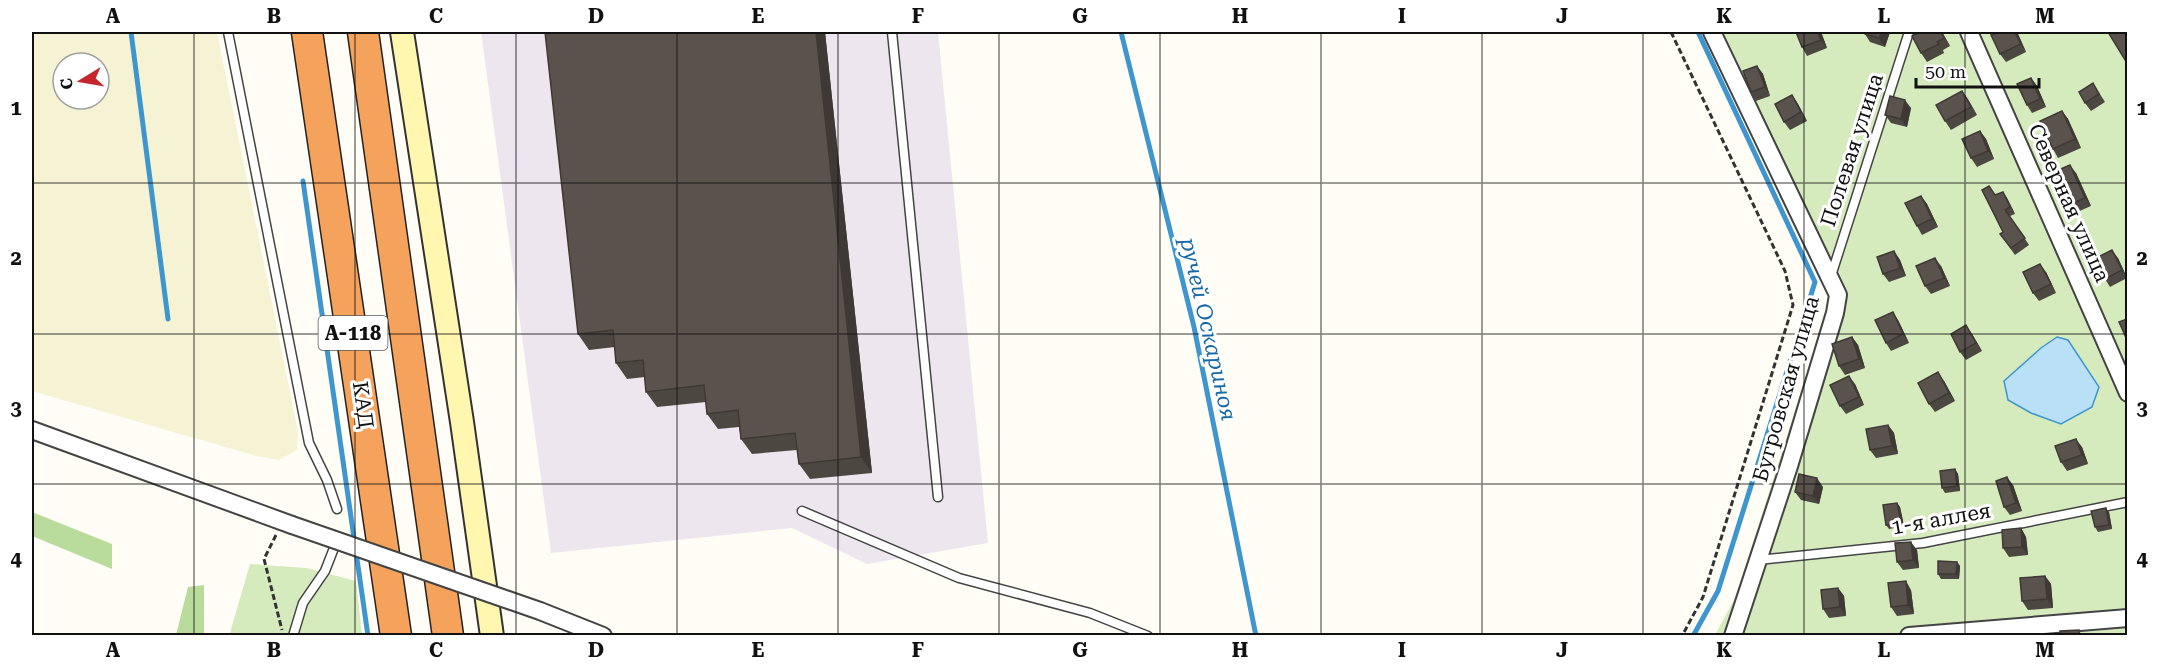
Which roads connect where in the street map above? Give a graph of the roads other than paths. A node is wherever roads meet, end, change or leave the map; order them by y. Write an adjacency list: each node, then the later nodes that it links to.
1 (228, 32): 14 (lane)
2 (307, 32): 20 (highway, КАД / А-118)
3 (363, 32): 21 (highway, А-118)
4 (402, 32): 22 (street)
5 (892, 32): 12 (lane)
6 (1712, 32): 9 (street, Бугровская улица)
7 (1909, 32): 9 (lane, Полевая улица)
8 (1969, 32): 10 (street, Северная улица)
9 (1830, 279): 17 (street, Бугровская улица)
10 (2127, 393)
11 (32, 430): 23 (street, bridge)
12 (938, 497)
13 (2127, 502): 17 (lane, 1-я аллея)
14 (337, 509)
15 (802, 511): 24 (lane)
16 (334, 548): 19 (lane)
17 (1758, 560): 25 (street, Бугровская улица)
18 (2127, 618): 26 (street)
19 (293, 636)
20 (396, 636)
21 (448, 636)
22 (492, 636)
23 (603, 636)
24 (1148, 636)
25 (1733, 636)
26 (1909, 636)

